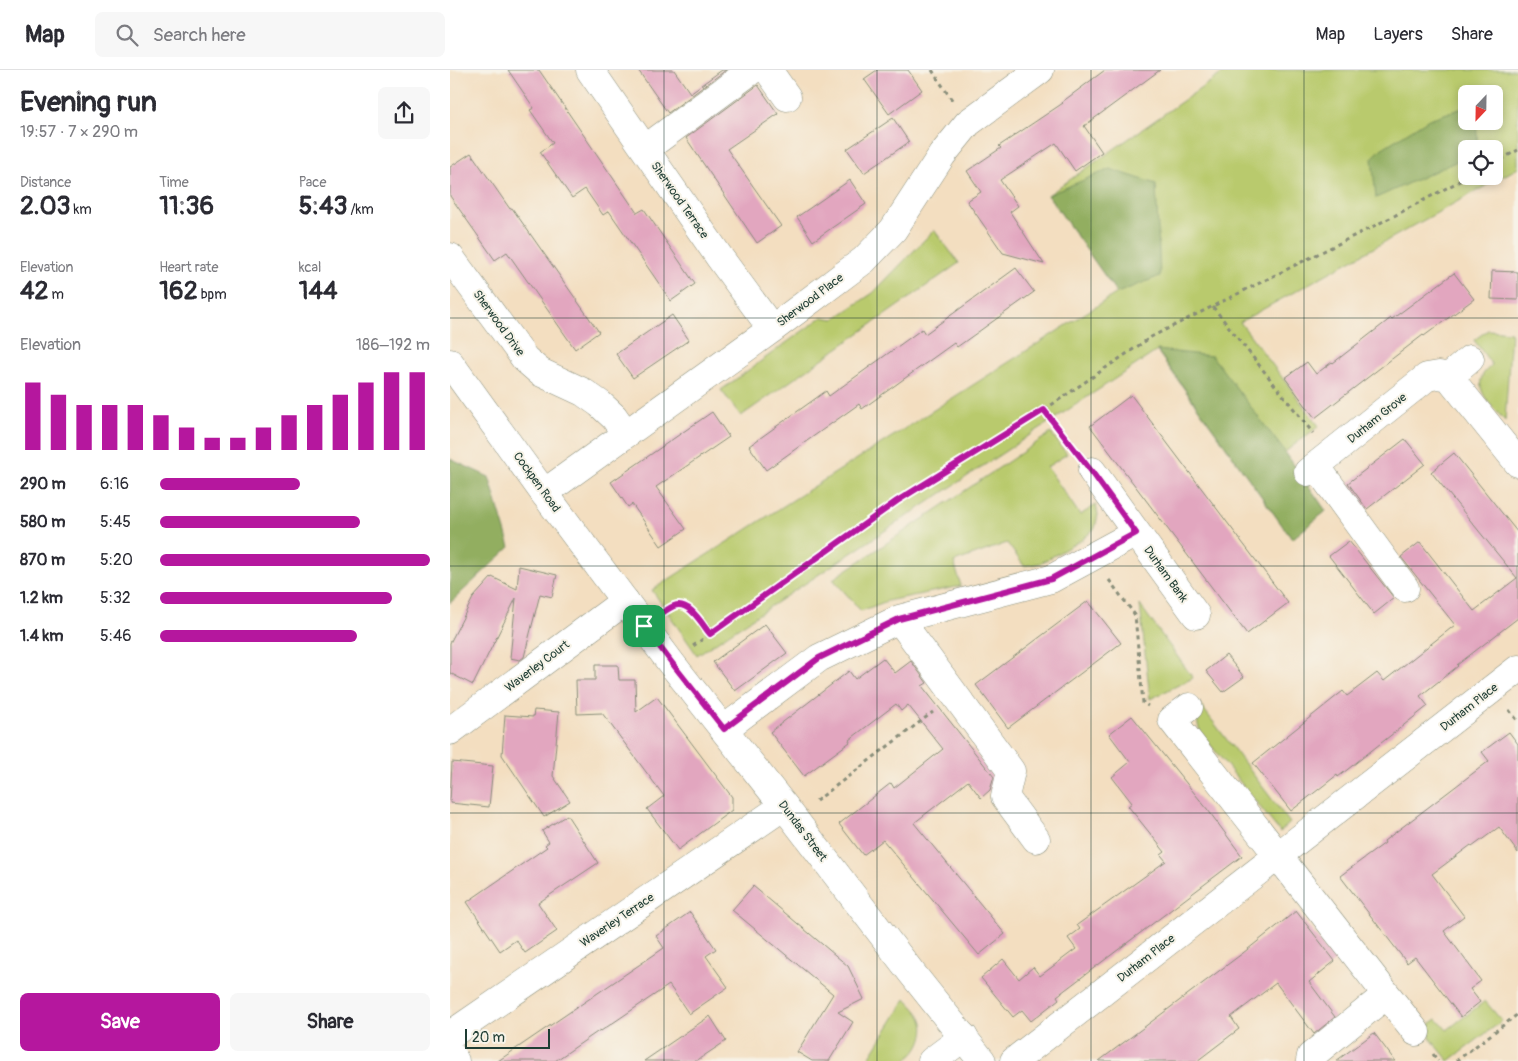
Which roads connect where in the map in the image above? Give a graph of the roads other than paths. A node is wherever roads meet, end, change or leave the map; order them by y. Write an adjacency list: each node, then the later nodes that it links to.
1 (590, 70): 6 (street, Sherwood Terrace)
2 (752, 70): 6 (street)
3 (768, 70): 5 (street)
4 (1040, 70): 8 (street, Sherwood Place)
5 (787, 97)
6 (645, 149): 8 (street, Sherwood Terrace)
7 (450, 257): 12 (street, Sherwood Drive)
8 (772, 329): 12 (street, Sherwood Place)
9 (1470, 359): 11 (street)
10 (450, 363): 15 (street, Cockpen Road)
11 (1449, 377): 13 (street); 17 (street, Durham Grove)
12 (626, 434): 15 (street, Sherwood Place)
13 (1518, 463)
14 (1092, 472): 16 (street, Durham Bank)
15 (544, 493): 18 (street, Cockpen Road)
16 (1136, 533): 19 (street, Durham Bank); 20 (street, Durham Bank)
17 (1405, 588)
18 (624, 601): 23 (street, Dundas Street); 24 (street, Waverley Court)
19 (1196, 615)
20 (899, 619): 23 (street, Durham Bank); 26 (street)
21 (1518, 668): 27 (street, Durham Place)
22 (1180, 713): 27 (street)
23 (724, 729): 25 (street, Dundas Street)
24 (450, 731)
25 (789, 812): 30 (street, Waverley Terrace); 31 (street, Dundas Street)
26 (1036, 839)
27 (1278, 855): 28 (street); 36 (street, Durham Place)
28 (1386, 995): 29 (street); 37 (street)
29 (1416, 1032)
30 (450, 1035)
31 (964, 1037): 34 (street); 35 (street, Dundas Street)
32 (450, 1053): 33 (street)
33 (456, 1061)
34 (932, 1061)
35 (982, 1061)
36 (1014, 1061)
37 (1310, 1061)

